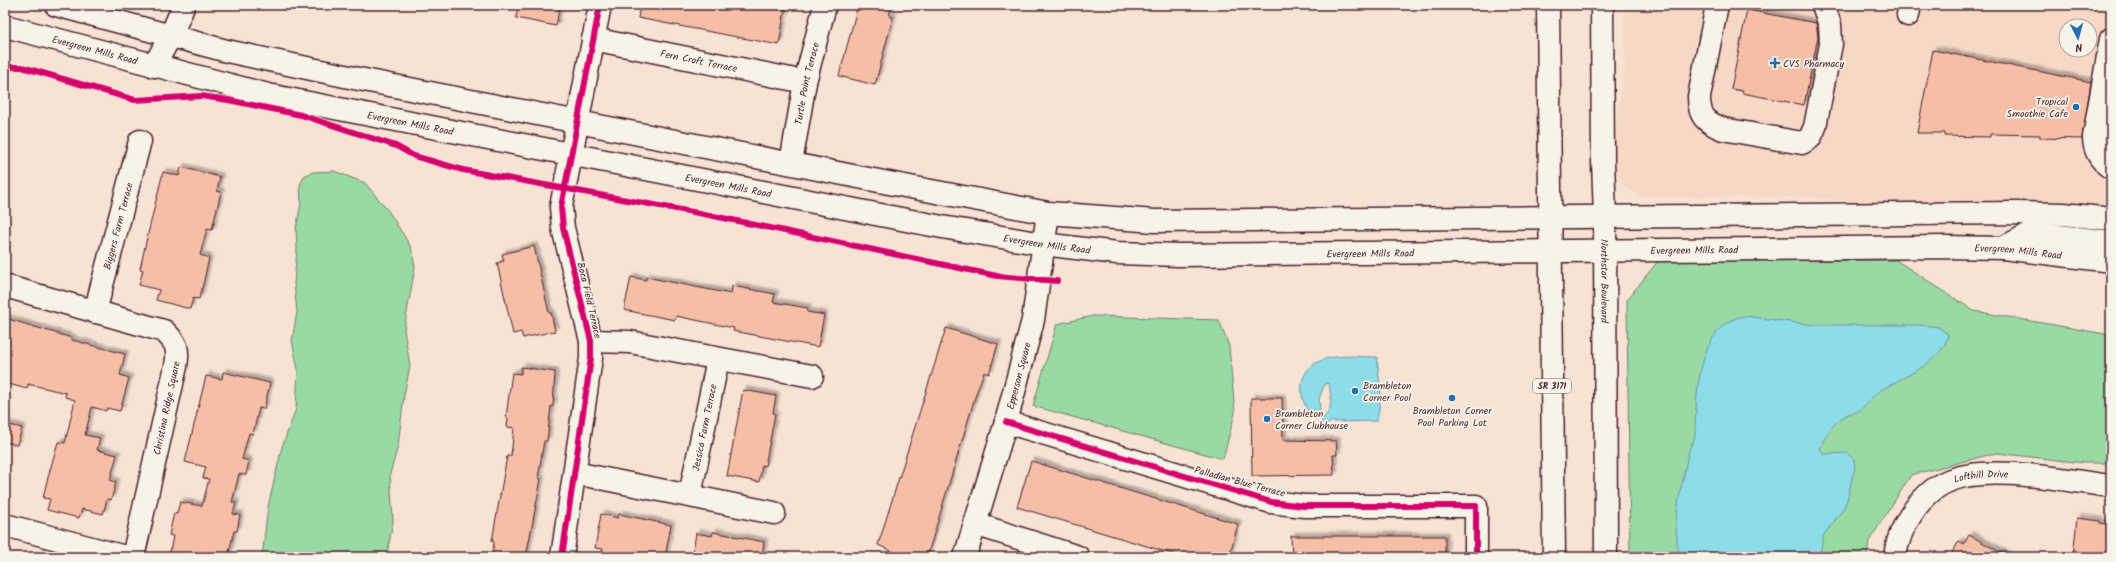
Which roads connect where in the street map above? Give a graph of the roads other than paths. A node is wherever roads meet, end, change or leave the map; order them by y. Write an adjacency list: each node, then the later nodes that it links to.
1 (56, 5): 10 (main road)
2 (184, 5): 10 (main road)
3 (600, 5): 11 (main road, Boca Field Terrace)
4 (825, 5): 14 (main road, Turtle Point Terrace)
5 (1548, 5): 21 (main road, SR 3171)
6 (1602, 5): 22 (main road, Northstar Boulevard)
7 (1717, 5): 8 (main road)
8 (1823, 5)
9 (5, 26): 13 (main road, Evergreen Mills Road)
10 (171, 35): 13 (main road); 15 (main road)
11 (593, 39): 14 (main road, Fern Croft Terrace); 15 (main road, Boca Field Terrace)
12 (2109, 47): 19 (main road)
13 (154, 66): 17 (main road, Evergreen Mills Road)
14 (805, 82): 18 (main road, Turtle Point Terrace)
15 (578, 121): 17 (main road, Boca Field Terrace); 18 (main road)
16 (140, 141): 31 (main road, Biggers Farm Terrace)
17 (571, 153): 25 (main road, Evergreen Mills Road); 32 (main road, Boca Field Terrace)
18 (791, 163): 20 (main road)
19 (2111, 168)
20 (1048, 213): 21 (main road); 25 (main road, Epperson Square)
21 (1550, 216): 22 (main road); 27 (main road, SR 3171)
22 (1605, 216): 23 (main road); 28 (main road, Northstar Boulevard)
23 (2111, 219)
24 (2111, 242): 26 (main road)
25 (1043, 244): 27 (main road, Evergreen Mills Road); 35 (main road, Epperson Square)
26 (2003, 248): 28 (main road, Evergreen Mills Road); 29 (main road, Evergreen Mills Road)
27 (1551, 250): 28 (main road, Evergreen Mills Road); 48 (main road, SR 3171)
28 (1604, 250): 49 (main road, Northstar Boulevard)
29 (2111, 261)
30 (5, 286): 31 (main road, Christina Ridge Square)
31 (95, 312): 43 (main road, Christina Ridge Square)
32 (591, 341): 33 (main road); 36 (main road, Boca Field Terrace)
33 (718, 359): 34 (main road); 38 (main road, Jessica Farm Terrace)
34 (812, 376)
35 (1006, 422): 40 (main road, Epperson Square); 47 (main road, Palladian Blue Terrace)
36 (575, 473): 38 (main road); 44 (main road, Boca Field Terrace)
37 (2111, 486): 50 (main road, Lofthill Drive)
38 (690, 495): 39 (main road)
39 (774, 513)
40 (975, 524): 45 (main road, Epperson Square); 46 (main road)
41 (5, 525): 42 (main road)
42 (124, 557)
43 (133, 557)
44 (562, 557)
45 (965, 557)
46 (1078, 557)
47 (1476, 557)
48 (1554, 557)
49 (1606, 557)
50 (1895, 557)

